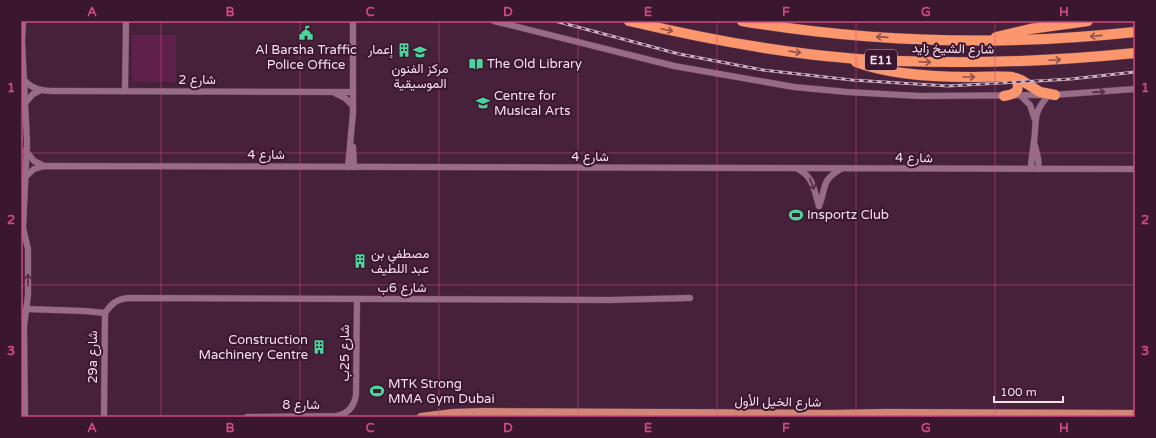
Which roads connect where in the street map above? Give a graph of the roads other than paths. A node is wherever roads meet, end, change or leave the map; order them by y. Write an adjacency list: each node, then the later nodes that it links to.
1 (23, 21): 13 (street)
2 (126, 21): 16 (street)
3 (353, 21): 18 (street)
4 (494, 21): 20 (street)
5 (629, 21): 11 (highway, شارع الشيخ زايد / E11, one-way to 11)
6 (742, 21): 9 (highway, شارع الشيخ زايد / E11, one-way to 6)
7 (1088, 21): 9 (highway)
8 (1135, 32): 9 (highway, شارع الشيخ زايد / E11, one-way to 9)
9 (986, 40)
10 (1135, 53): 11 (highway, شارع الشيخ زايد / E11, one-way to 10)
11 (849, 59): 12 (highway, one-way to 12)
12 (1016, 78): 19 (highway); 20 (highway)
13 (24, 80): 15 (street, شارع 2); 22 (street)
14 (1135, 89): 19 (street, one-way to 14)
15 (41, 90): 16 (street, شارع 2); 22 (street)
16 (125, 91): 17 (street, شارع 2)
17 (330, 92): 18 (street, شارع 2); 23 (street)
18 (353, 92): 23 (street)
19 (1052, 95): 21 (street); 24 (street)
20 (1004, 96): 21 (street)
21 (1020, 96): 24 (street)
22 (25, 103): 26 (street)
23 (353, 106): 28 (street)
24 (1035, 122): 25 (street)
25 (1034, 142): 31 (street); 32 (street)
26 (26, 151): 27 (street); 34 (street)
27 (44, 166): 28 (street, شارع 4); 34 (street)
28 (351, 167): 29 (street, شارع 4)
29 (796, 168): 30 (street, شارع 4); 30 (street, one-way to 30)
30 (842, 168): 31 (street, شارع 4)
31 (1031, 169): 32 (street, شارع 4)
32 (1039, 169): 33 (street, شارع 4)
33 (1135, 169)
34 (25, 178): 38 (street, one-way to 34)
35 (357, 298): 36 (street, شارع 6ب); 37 (street, شارع 6ب); 40 (street, شارع 25ب)
36 (690, 298)
37 (114, 302): 39 (street, 29a شارع)
38 (26, 309): 39 (street); 42 (street)
39 (104, 313): 43 (street, 29a شارع)
40 (352, 406): 44 (street, شارع 8)
41 (1135, 414): 45 (main road, شارع الخيل الأول)
42 (25, 417)
43 (104, 417)
44 (247, 417)
45 (421, 417)

